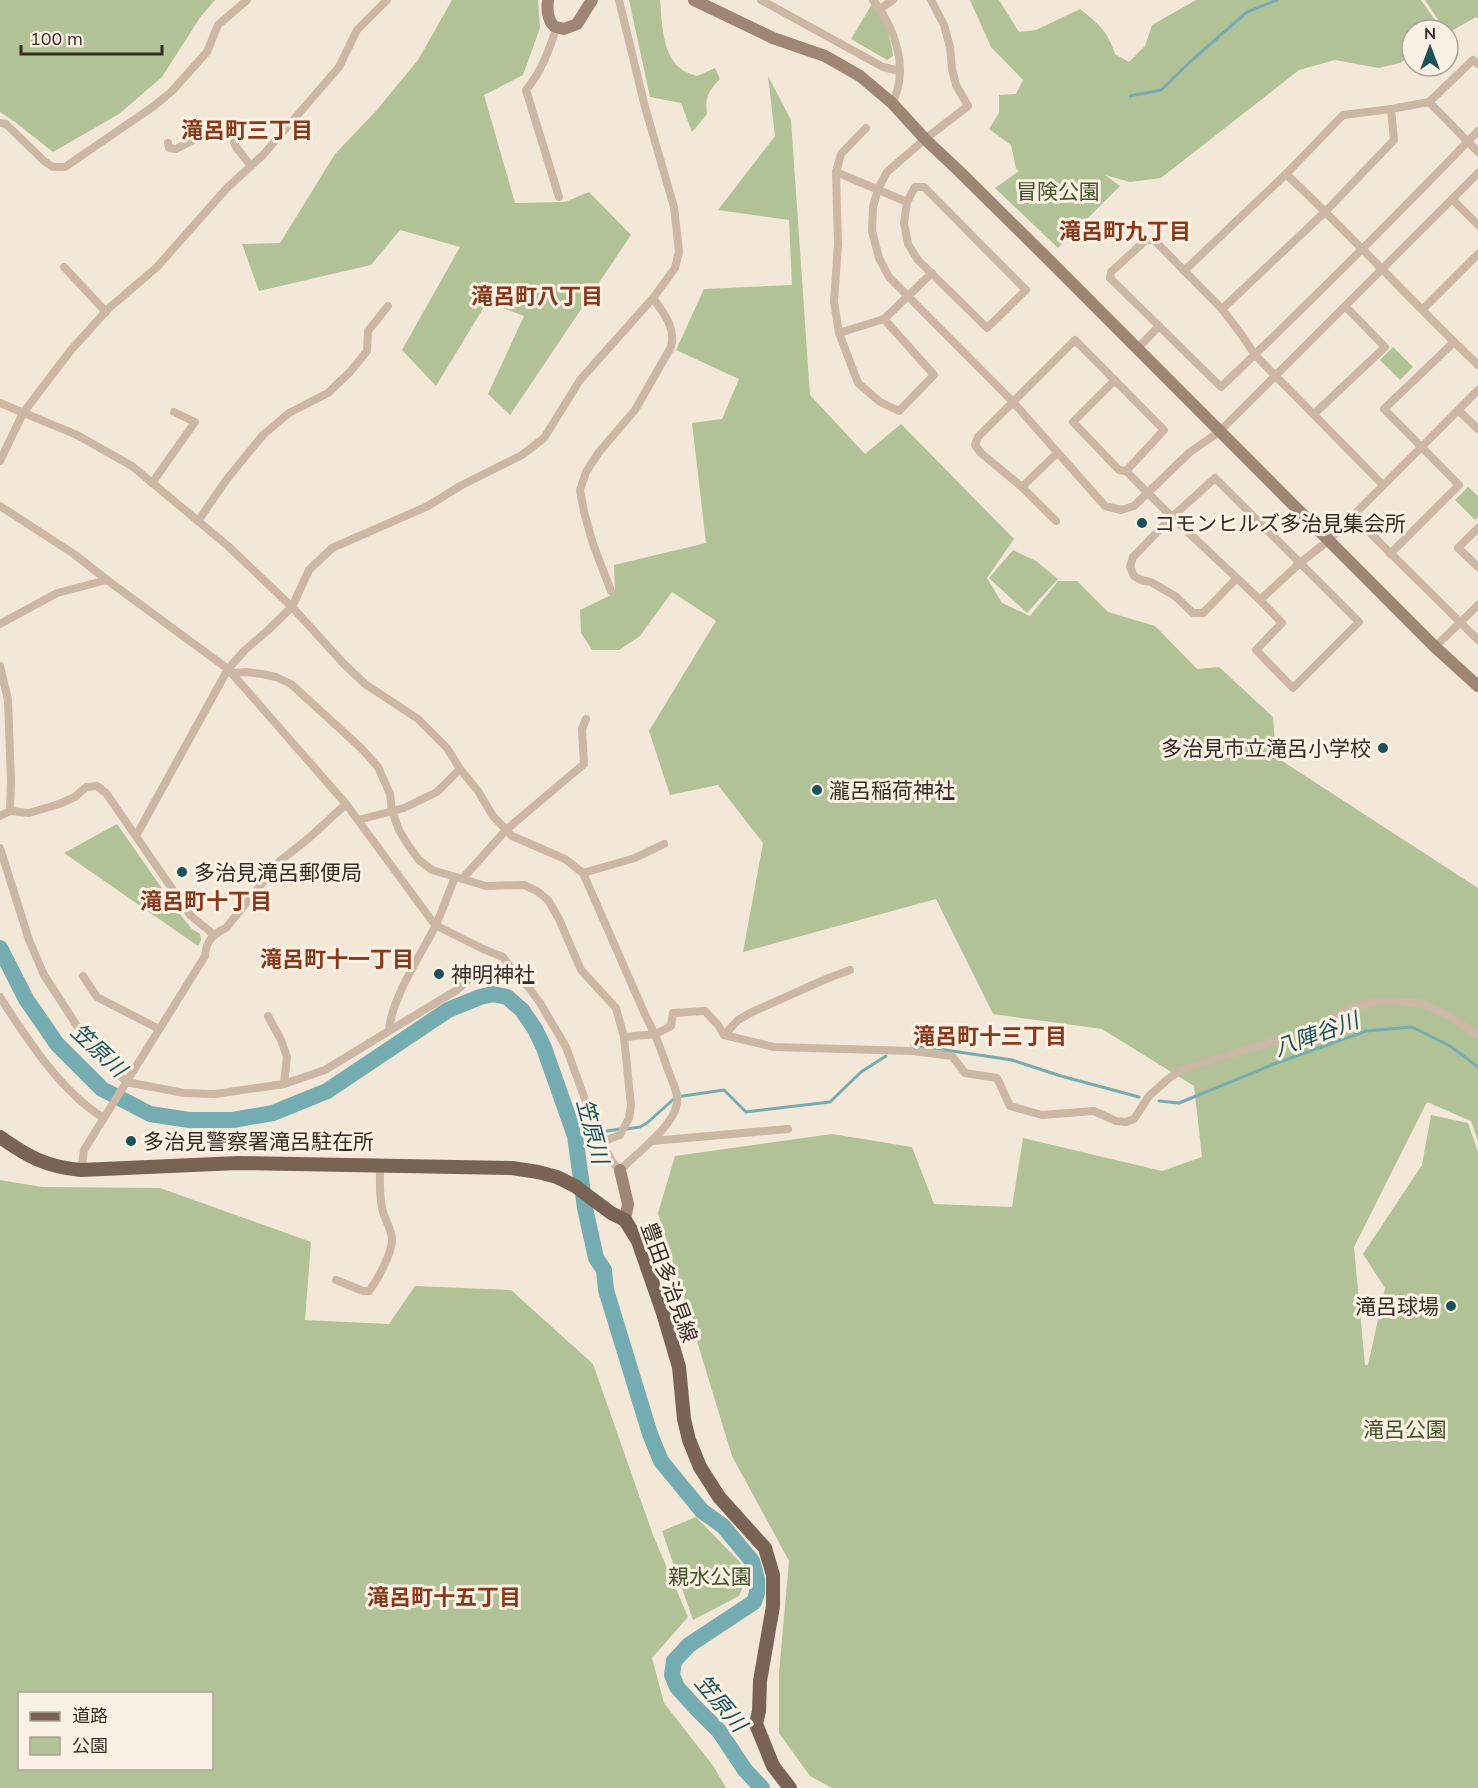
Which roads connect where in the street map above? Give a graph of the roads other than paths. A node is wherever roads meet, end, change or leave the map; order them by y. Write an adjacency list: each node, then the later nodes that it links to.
1 (247, 0): 18 (street)
2 (387, 0): 25 (street)
3 (548, 0): 12 (street)
4 (592, 0): 12 (street)
5 (619, 0): 42 (street)
6 (694, 0): 16 (street)
7 (761, 0): 14 (street)
8 (873, 0): 11 (street)
9 (893, 0): 11 (street)
10 (931, 0): 21 (street)
11 (880, 9): 14 (street)
12 (557, 26): 30 (street)
13 (1478, 64): 15 (street)
14 (900, 71): 16 (street)
15 (1429, 102): 17 (street); 23 (street)
16 (892, 103): 21 (street)
17 (1391, 110): 28 (street); 33 (street)
18 (0, 123)
19 (866, 128): 26 (street)
20 (1478, 131): 23 (street)
21 (925, 139): 29 (street); 52 (street)
22 (168, 142): 25 (street)
23 (1467, 142): 24 (street); 35 (street)
24 (1478, 152)
25 (251, 166): 47 (street)
26 (836, 172): 29 (street); 50 (street)
27 (1478, 173): 31 (street)
28 (1286, 174): 33 (street); 39 (street)
29 (878, 189): 32 (street); 41 (street)
30 (559, 197)
31 (1452, 199): 34 (street); 38 (street)
32 (907, 202): 40 (street); 40 (street)
33 (1326, 212): 35 (street); 45 (street)
34 (1478, 225)
35 (1363, 250): 38 (street); 53 (street)
36 (1478, 254): 46 (street)
37 (64, 267): 47 (street)
38 (1381, 269): 44 (street); 46 (street)
39 (1184, 271): 45 (street); 49 (street)
40 (932, 273): 41 (street)
41 (908, 297): 48 (street); 58 (street)
42 (653, 298): 86 (street); 89 (street)
43 (388, 306): 77 (street)
44 (1345, 306): 55 (street); 63 (street)
45 (1222, 309): 53 (street)
46 (1423, 309): 51 (street)
47 (106, 312): 62 (street)
48 (884, 319): 50 (street); 50 (street)
49 (1159, 326): 52 (street); 53 (street)
50 (839, 333)
51 (1454, 342): 54 (street); 66 (street)
52 (1137, 349): 65 (street)
53 (1255, 355): 55 (street)
54 (1478, 365)
55 (1275, 375): 63 (street); 65 (street)
56 (1115, 380): 58 (street); 69 (street); 69 (street)
57 (1478, 390): 60 (street)
58 (1013, 402): 67 (street); 72 (street)
59 (0, 403): 62 (street)
60 (1459, 411): 64 (street); 66 (street)
61 (174, 412): 70 (street)
62 (22, 413): 68 (street); 70 (street)
63 (1314, 414): 71 (street)
64 (1478, 429)
65 (1220, 432): 73 (street); 80 (street)
66 (1422, 448): 71 (street); 81 (street)
67 (1057, 453): 72 (street); 73 (street)
68 (0, 461)
69 (1126, 471): 73 (street)
70 (152, 483): 77 (street)
71 (1383, 485): 75 (street)
72 (1022, 486): 78 (street)
73 (1149, 493): 76 (street)
74 (0, 506): 85 (street)
75 (1353, 516): 80 (street); 81 (street)
76 (1172, 517): 82 (street); 84 (street); 84 (street)
77 (198, 522): 89 (street)
78 (1056, 522)
79 (1478, 528): 83 (street)
80 (1328, 541): 82 (street); 93 (street)
81 (1390, 554): 90 (street)
82 (1300, 563): 87 (street); 87 (street)
83 (1478, 567)
84 (1237, 578): 87 (street)
85 (107, 580): 91 (street); 95 (street)
86 (611, 591)
87 (1260, 600)
88 (1478, 606): 90 (street)
89 (292, 607): 95 (street); 98 (street)
90 (1460, 623): 92 (street); 93 (street)
91 (0, 624)
92 (1478, 640)
93 (1435, 647): 96 (street)
94 (0, 666): 101 (street)
95 (230, 671): 99 (street); 100 (street); 105 (street)
96 (1478, 686)
97 (586, 719): 104 (street)
98 (460, 770): 100 (street); 104 (street)
99 (346, 804): 103 (street); 111 (street)
100 (392, 811): 103 (street); 109 (street)
101 (10, 812): 102 (street); 105 (street)
102 (0, 816)
103 (358, 820): 110 (street)
104 (506, 830): 108 (street); 109 (street)
105 (136, 836): 111 (street)
106 (664, 844): 108 (street)
107 (0, 848): 123 (street)
108 (583, 873): 119 (street)
109 (459, 877): 110 (street); 122 (street)
110 (435, 925): 113 (street); 118 (street)
111 (213, 934): 117 (street)
112 (850, 970): 120 (street)
113 (514, 972): 118 (street); 128 (street)
114 (83, 976): 117 (street)
115 (0, 997): 125 (street)
116 (268, 1016): 124 (street)
117 (159, 1029): 123 (street)
118 (389, 1030): 124 (street)
119 (656, 1034): 120 (street); 122 (street); 129 (street)
120 (724, 1035): 121 (street)
121 (1478, 1035)
122 (624, 1037): 128 (street)
123 (126, 1083): 124 (street); 125 (street)
124 (284, 1084)
125 (104, 1118): 131 (street)
126 (788, 1129): 129 (street)
127 (0, 1137): 131 (main road, 豊田多治見線)
128 (600, 1140): 132 (street)
129 (652, 1141): 132 (street)
130 (380, 1166): 131 (main road, 豊田多治見線); 133 (main road, 豊田多治見線); 134 (street)
131 (81, 1170)
132 (620, 1170): 133 (street)
133 (625, 1220): 135 (main road, 豊田多治見線)
134 (336, 1280)
135 (790, 1788)

